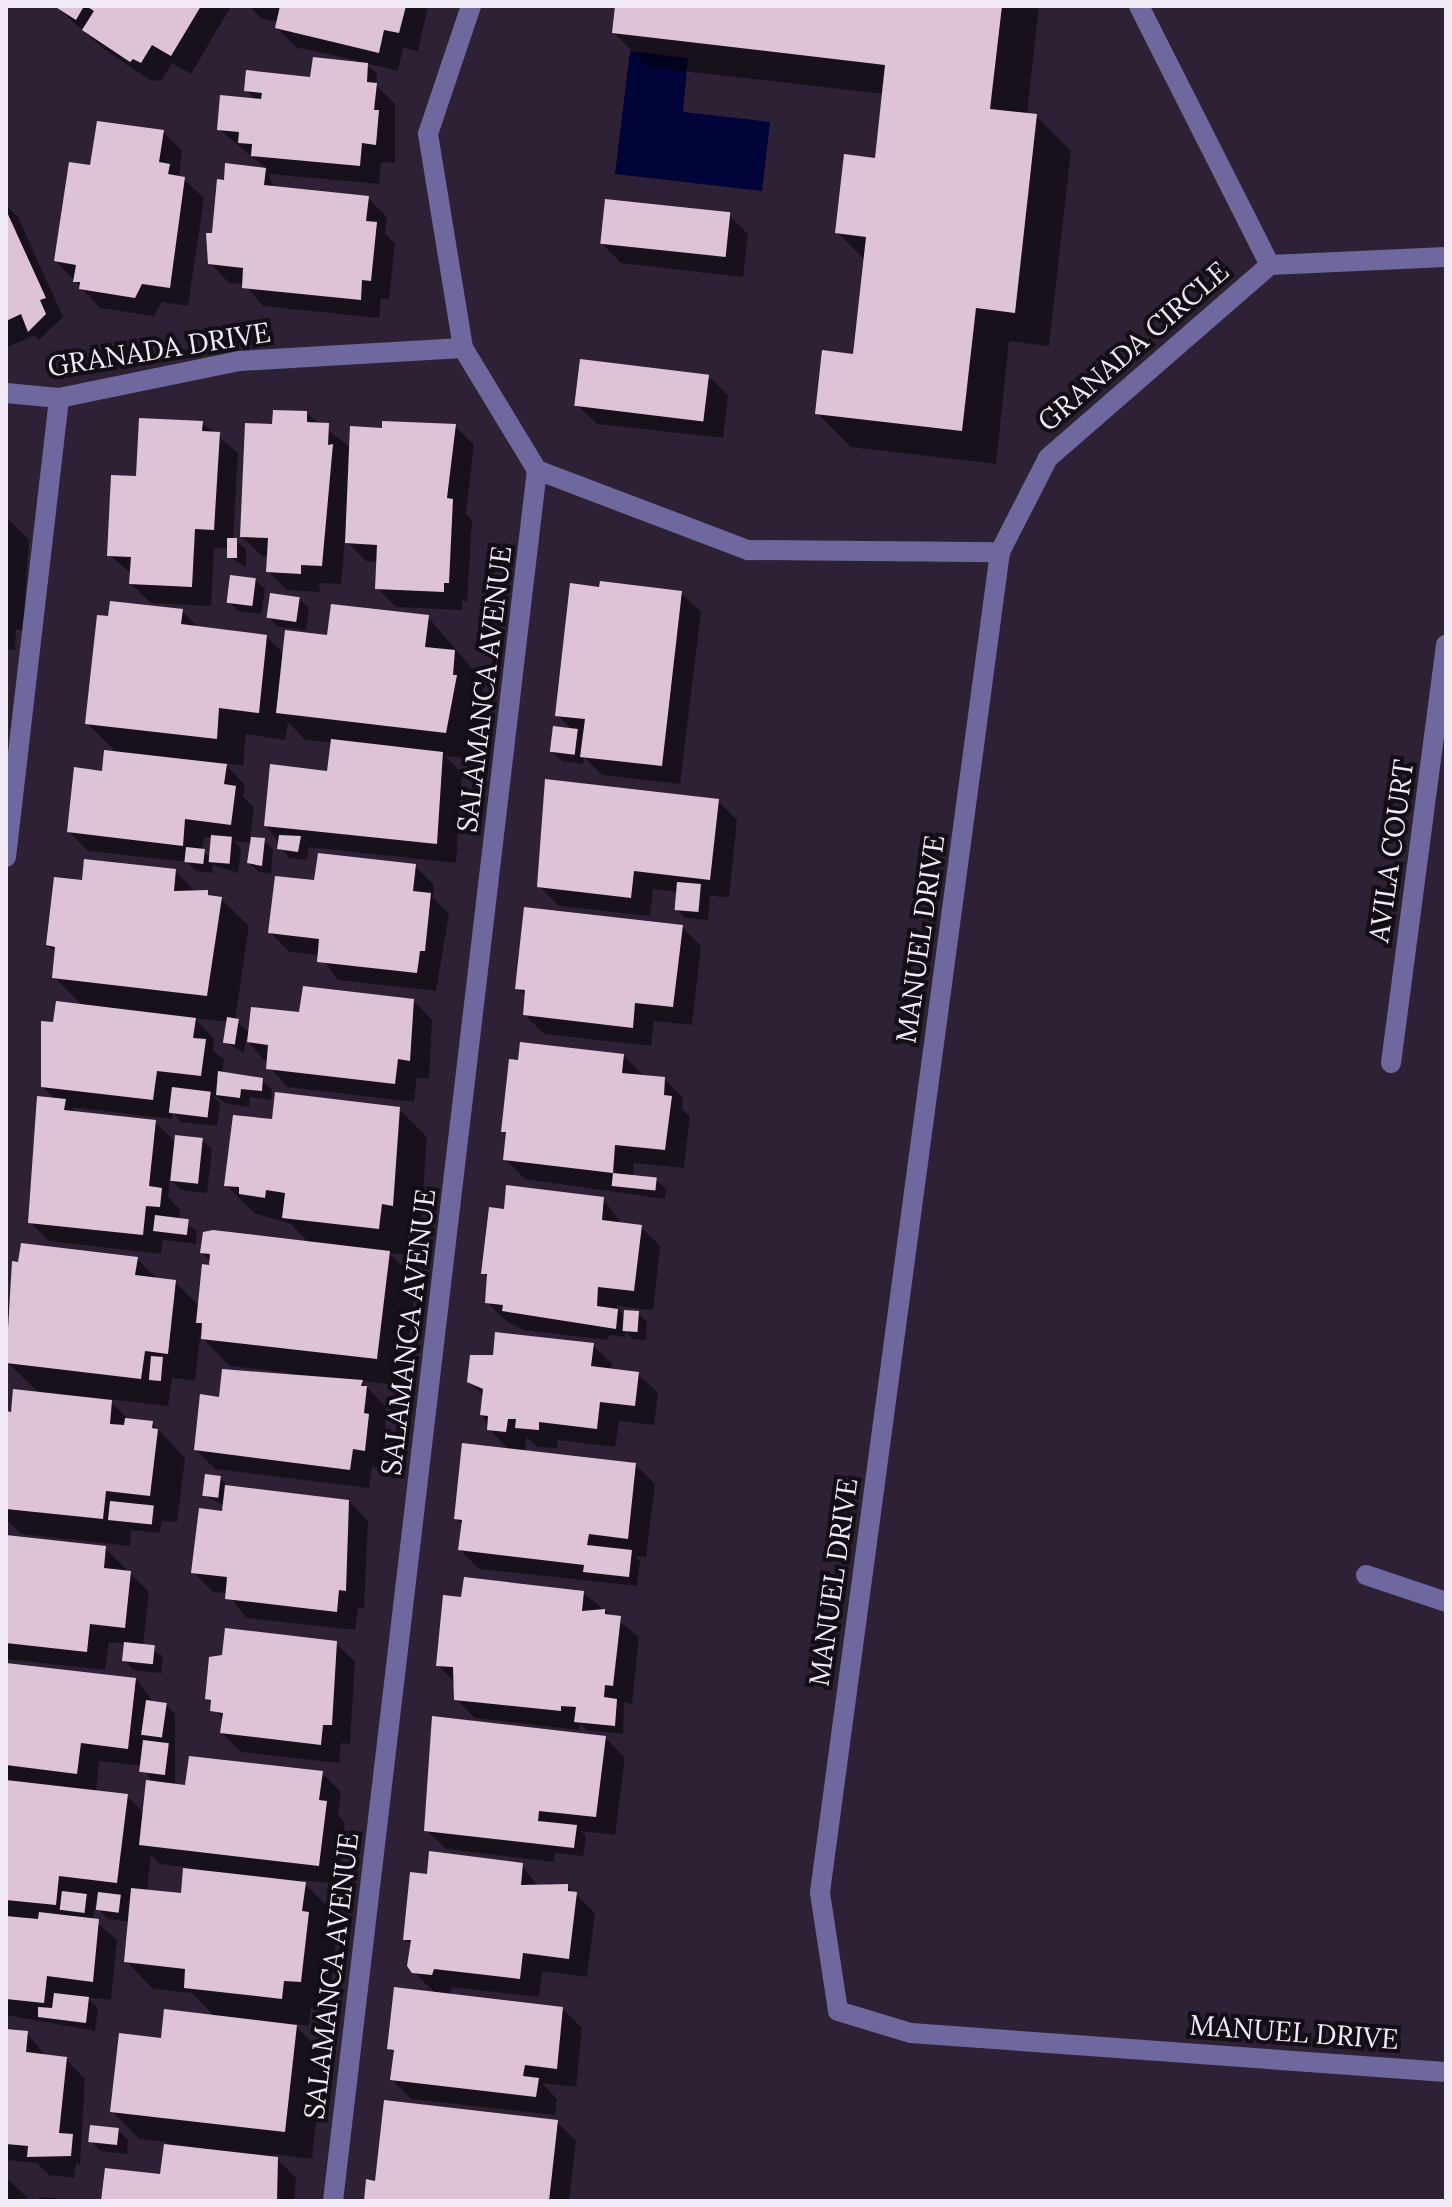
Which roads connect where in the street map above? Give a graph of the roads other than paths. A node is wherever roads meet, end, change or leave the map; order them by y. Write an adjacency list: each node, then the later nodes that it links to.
1 (471, 6): 5 (street)
2 (1139, 6): 4 (street, GRANADA CIRCLE)
3 (1446, 257): 4 (street)
4 (1270, 265): 9 (street, GRANADA CIRCLE)
5 (463, 348): 7 (street, GRANADA DRIVE); 8 (street)
6 (6, 393): 7 (street, GRANADA DRIVE)
7 (59, 398): 11 (street)
8 (537, 470): 9 (street); 16 (street, SALAMANCA AVENUE)
9 (1000, 552): 15 (street, MANUEL DRIVE)
10 (1446, 645): 12 (street, AVILA COURT)
11 (6, 857)
12 (1391, 1063)
13 (1366, 1575): 14 (street)
14 (1446, 1602)
15 (1446, 2072)
16 (333, 2201)

